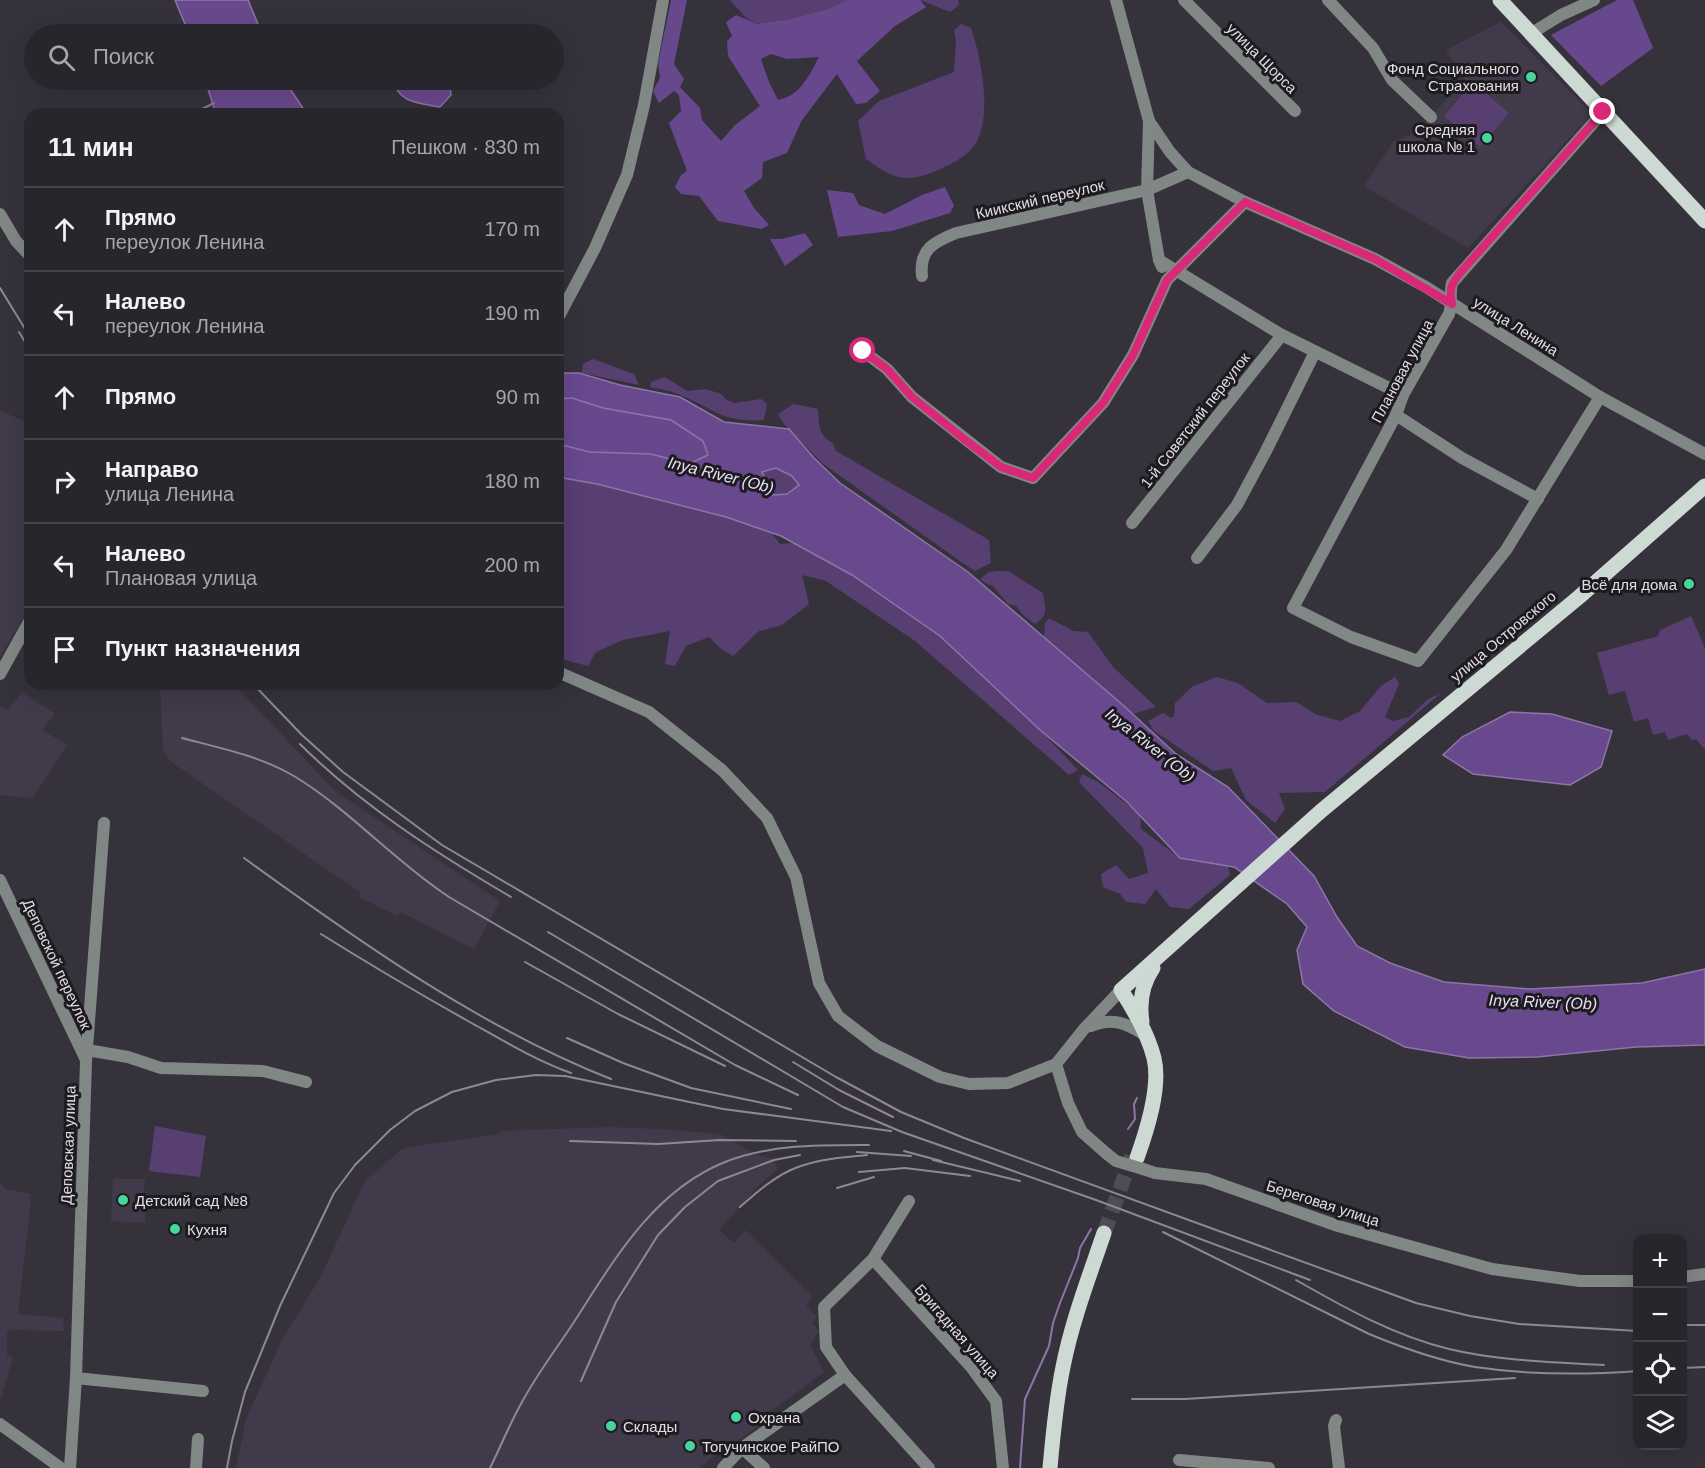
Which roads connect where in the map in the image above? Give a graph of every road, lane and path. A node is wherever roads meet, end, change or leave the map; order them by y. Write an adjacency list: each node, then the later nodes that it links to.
1 (663, 0): 23 (street)
2 (1116, 0): 11 (street, улица Ленина)
3 (1184, 0): 8 (street, улица Щорса)
4 (1328, 0): 10 (street)
5 (1500, 0): 7 (main road)
6 (1594, 0): 7 (street)
7 (1532, 33): 9 (main road)
8 (1294, 111)
9 (1603, 112): 16 (main road); 22 (street, Плановая улица)
10 (1431, 117)
11 (1149, 120): 12 (street, улица Ленина); 13 (street)
12 (1188, 172): 13 (street, Киикский переулок); 14 (street, улица Ленина)
13 (1148, 190): 18 (street); 20 (street, Киикский переулок)
14 (1245, 202): 19 (street); 22 (street, улица Ленина)
15 (0, 214): 17 (street)
16 (1705, 221)
17 (24, 250)
18 (1159, 260): 19 (street); 21 (street)
19 (1175, 270): 21 (street); 24 (street)
20 (922, 276)
21 (1167, 280): 25 (street)
22 (1452, 304): 27 (street, Плановая улица); 28 (street, улица Ленина)
23 (564, 307)
24 (1282, 335): 26 (street); 33 (street, 1-й Советский переулок)
25 (863, 351)
26 (1315, 352): 27 (street); 34 (street)
27 (1403, 395): 29 (street, Плановая улица)
28 (1600, 397): 30 (street, улица Ленина); 32 (street)
29 (1396, 415): 32 (street); 32 (street, Плановая улица)
30 (1705, 454)
31 (1705, 486): 40 (main road, улица Островского)
32 (1538, 499)
33 (1132, 523)
34 (1197, 558)
35 (24, 631): 36 (street)
36 (0, 674)
37 (564, 675): 45 (street)
38 (104, 823): 44 (street, Деповская улица)
39 (0, 880): 44 (street, Деповской переулок)
40 (1159, 957): 41 (main road, улица Островского); 43 (main road)
41 (1121, 990): 42 (street); 43 (main road)
42 (1084, 1029): 43 (street); 45 (street)
43 (1145, 1035): 47 (main road)
44 (87, 1056): 46 (street, Деповской переулок); 55 (street, Деповская улица)
45 (1056, 1064): 47 (street, Береговая улица, bridge)
46 (306, 1082)
47 (1138, 1161): 53 (street, Береговая улица)
48 (909, 1201): 50 (street)
49 (1107, 1234): 69 (main road)
50 (873, 1259): 54 (street); 68 (street, Бригадная улица)
51 (1705, 1274): 52 (street)
52 (1687, 1276)
53 (1633, 1281)
54 (844, 1375): 60 (street); 67 (street)
55 (76, 1378): 56 (street); 63 (street, Деповская улица)
56 (203, 1391)
57 (1336, 1420): 71 (street)
58 (0, 1424): 62 (street)
59 (198, 1439): 64 (street)
60 (742, 1448): 65 (street); 66 (street)
61 (1179, 1460): 70 (street)
62 (61, 1468)
63 (70, 1468)
64 (196, 1468)
65 (723, 1468)
66 (764, 1468)
67 (929, 1468)
68 (1004, 1468)
69 (1050, 1468)
70 (1269, 1468)
71 (1339, 1468)

